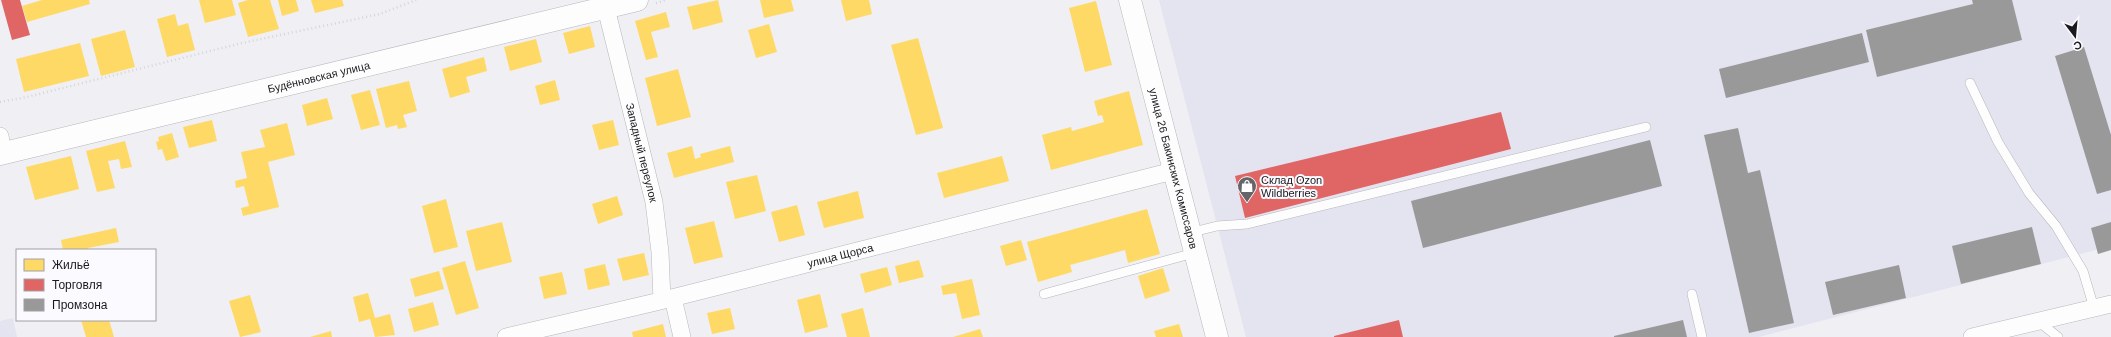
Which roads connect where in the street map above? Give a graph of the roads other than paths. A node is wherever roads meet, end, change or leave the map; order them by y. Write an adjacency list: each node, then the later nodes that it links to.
1 (637, 0): 3 (street, Будённовская улица)
2 (1130, 0): 7 (street, улица 26 Бакинских Комиссаров)
3 (604, 4): 6 (street, Будённовская улица); 11 (street, Западный переулок)
4 (1970, 83): 13 (lane)
5 (1646, 127): 8 (lane)
6 (1, 148)
7 (1173, 171): 8 (street, улица 26 Бакинских Комиссаров); 11 (street, улица Щорса)
8 (1192, 243): 9 (lane); 17 (street, улица 26 Бакинских Комиссаров)
9 (1044, 294)
10 (1692, 294): 18 (lane)
11 (667, 299): 15 (street, улица Щорса); 16 (street, Западный переулок)
12 (2111, 304): 13 (street)
13 (2094, 308): 14 (street)
14 (2038, 321): 19 (street); 20 (lane)
15 (506, 337)
16 (682, 337)
17 (1216, 337)
18 (1702, 337)
19 (1972, 337)
20 (2058, 337)

